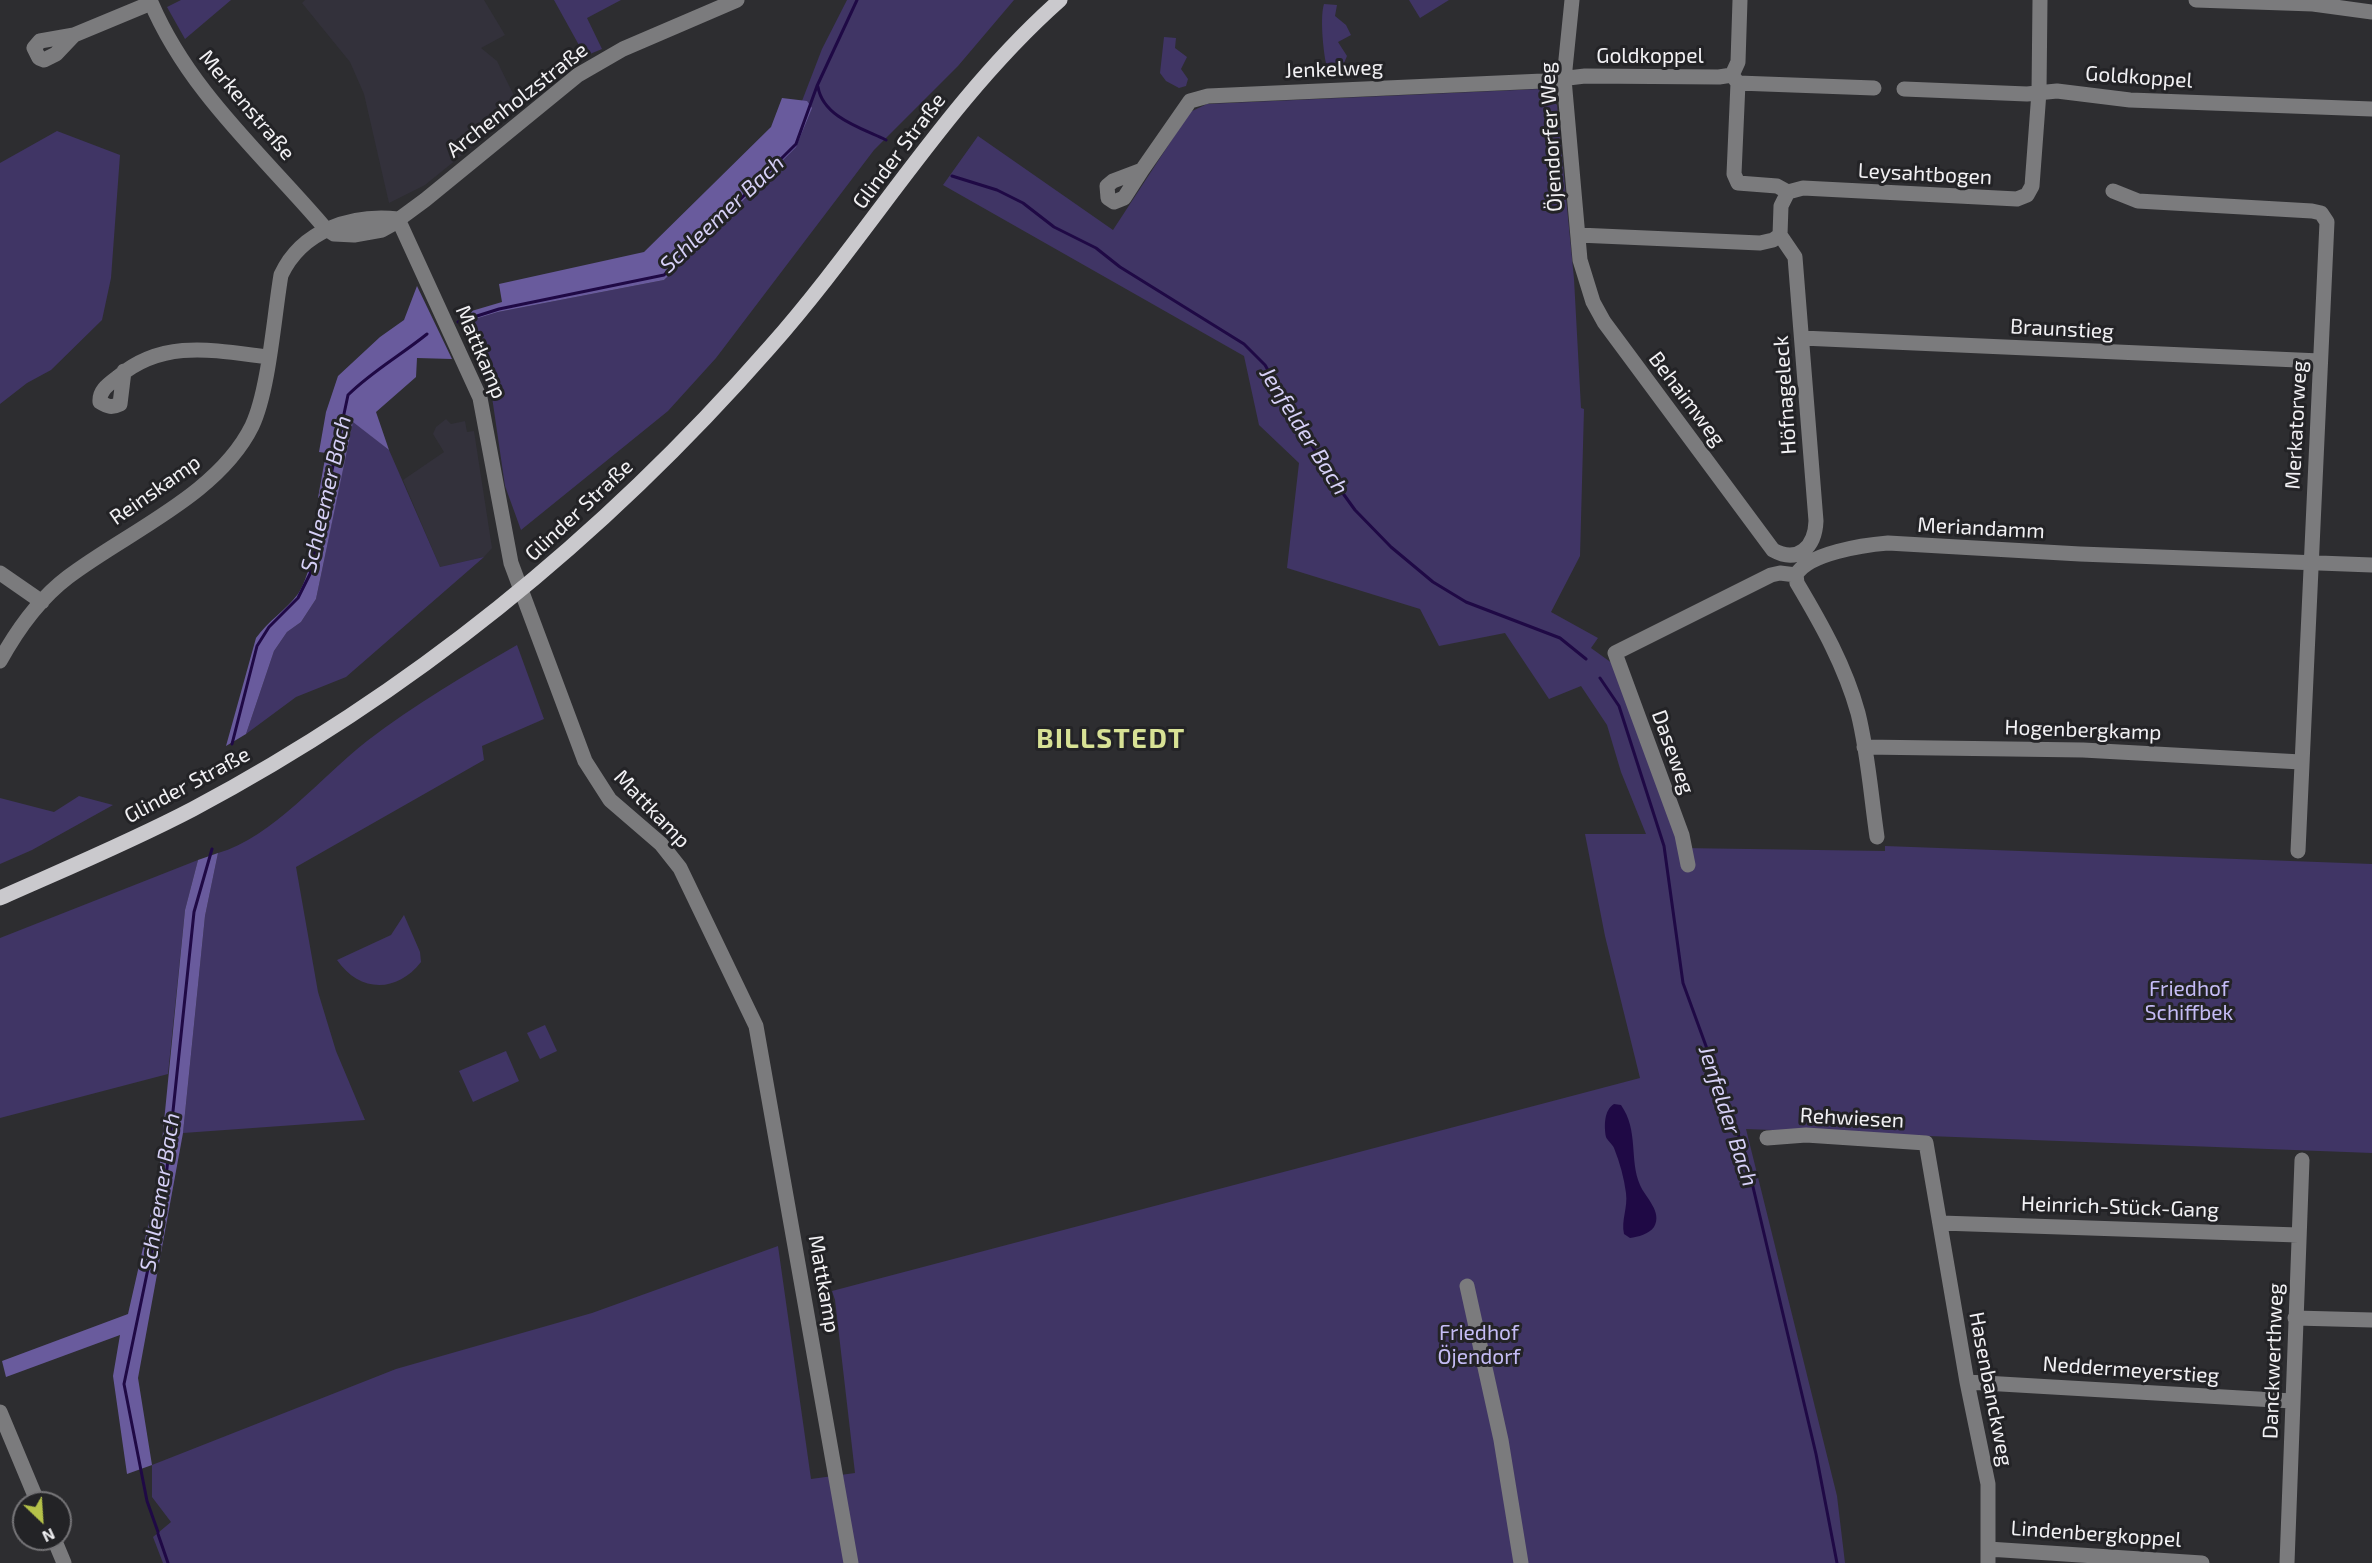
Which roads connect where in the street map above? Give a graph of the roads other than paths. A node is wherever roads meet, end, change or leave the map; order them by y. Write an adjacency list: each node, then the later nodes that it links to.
1 (736, 0): 19 (street, Archenholzstraße)
2 (1060, 0): 32 (main road, Glinder Straße)
3 (1572, 0): 11 (street, Öjendorfer Weg)
4 (1740, 0): 10 (street)
5 (2040, 0): 14 (street, Leysahtbogen)
6 (2196, 0): 8 (street)
7 (150, 2): 9 (street); 20 (street, Merkenstraße)
8 (2372, 12)
9 (74, 35)
10 (1732, 75): 11 (street, Goldkoppel); 12 (street, Goldkoppel); 18 (street, Leysahtbogen)
11 (1564, 79): 16 (street, Jenkelweg); 21 (street, Öjendorfer Weg)
12 (1874, 88)
13 (1904, 89): 14 (street, Goldkoppel)
14 (2038, 92): 15 (street, Goldkoppel); 18 (street, Leysahtbogen)
15 (2372, 108)
16 (1142, 170)
17 (2113, 190): 25 (street, Merkatorweg)
18 (1788, 192): 22 (street)
19 (398, 219): 20 (street, Archenholzstraße); 32 (street, Mattkamp)
20 (325, 228): 24 (street, Reinskamp)
21 (1578, 235): 22 (street); 27 (street, Behaimweg)
22 (1780, 236): 23 (street, Höfnageleck)
23 (1802, 338): 25 (street, Braunstieg); 27 (street, Höfnageleck)
24 (267, 357): 26 (street); 33 (street, Reinskamp)
25 (2320, 361): 28 (street, Merkatorweg)
26 (124, 371)
27 (1802, 551)
28 (2310, 562): 29 (street, Meriandamm); 31 (street, Meriandamm); 36 (street, Merkatorweg)
29 (2372, 565)
30 (0, 573): 33 (street)
31 (1796, 575): 35 (street); 39 (street, Daseweg)
32 (521, 591): 40 (main road, Glinder Straße); 53 (street, Mattkamp)
33 (42, 602): 34 (street, Reinskamp)
34 (0, 661)
35 (1864, 747): 36 (street, Hogenbergkamp); 37 (street)
36 (2301, 762): 38 (street, Merkatorweg)
37 (1876, 837)
38 (2298, 851)
39 (1688, 865)
40 (0, 897)
41 (1767, 1138): 43 (street, Rehwiesen)
42 (2302, 1160): 44 (street, Danckwerthweg)
43 (1941, 1223): 44 (street, Heinrich-Stück-Gang); 48 (street, Hasenbanckweg)
44 (2298, 1235): 46 (street, Danckwerthweg)
45 (1467, 1286): 54 (street)
46 (2295, 1318): 47 (street); 49 (street, Danckwerthweg)
47 (2372, 1320)
48 (1967, 1382): 49 (street, Neddermeyerstieg); 52 (street, Hasenbanckweg)
49 (2292, 1401): 56 (street, Danckwerthweg)
50 (0, 1412): 51 (street)
51 (33, 1491)
52 (1988, 1556): 55 (street, Lindenbergkoppel)
53 (851, 1563)
54 (1521, 1563)
55 (2202, 1563)
56 (2287, 1563)

